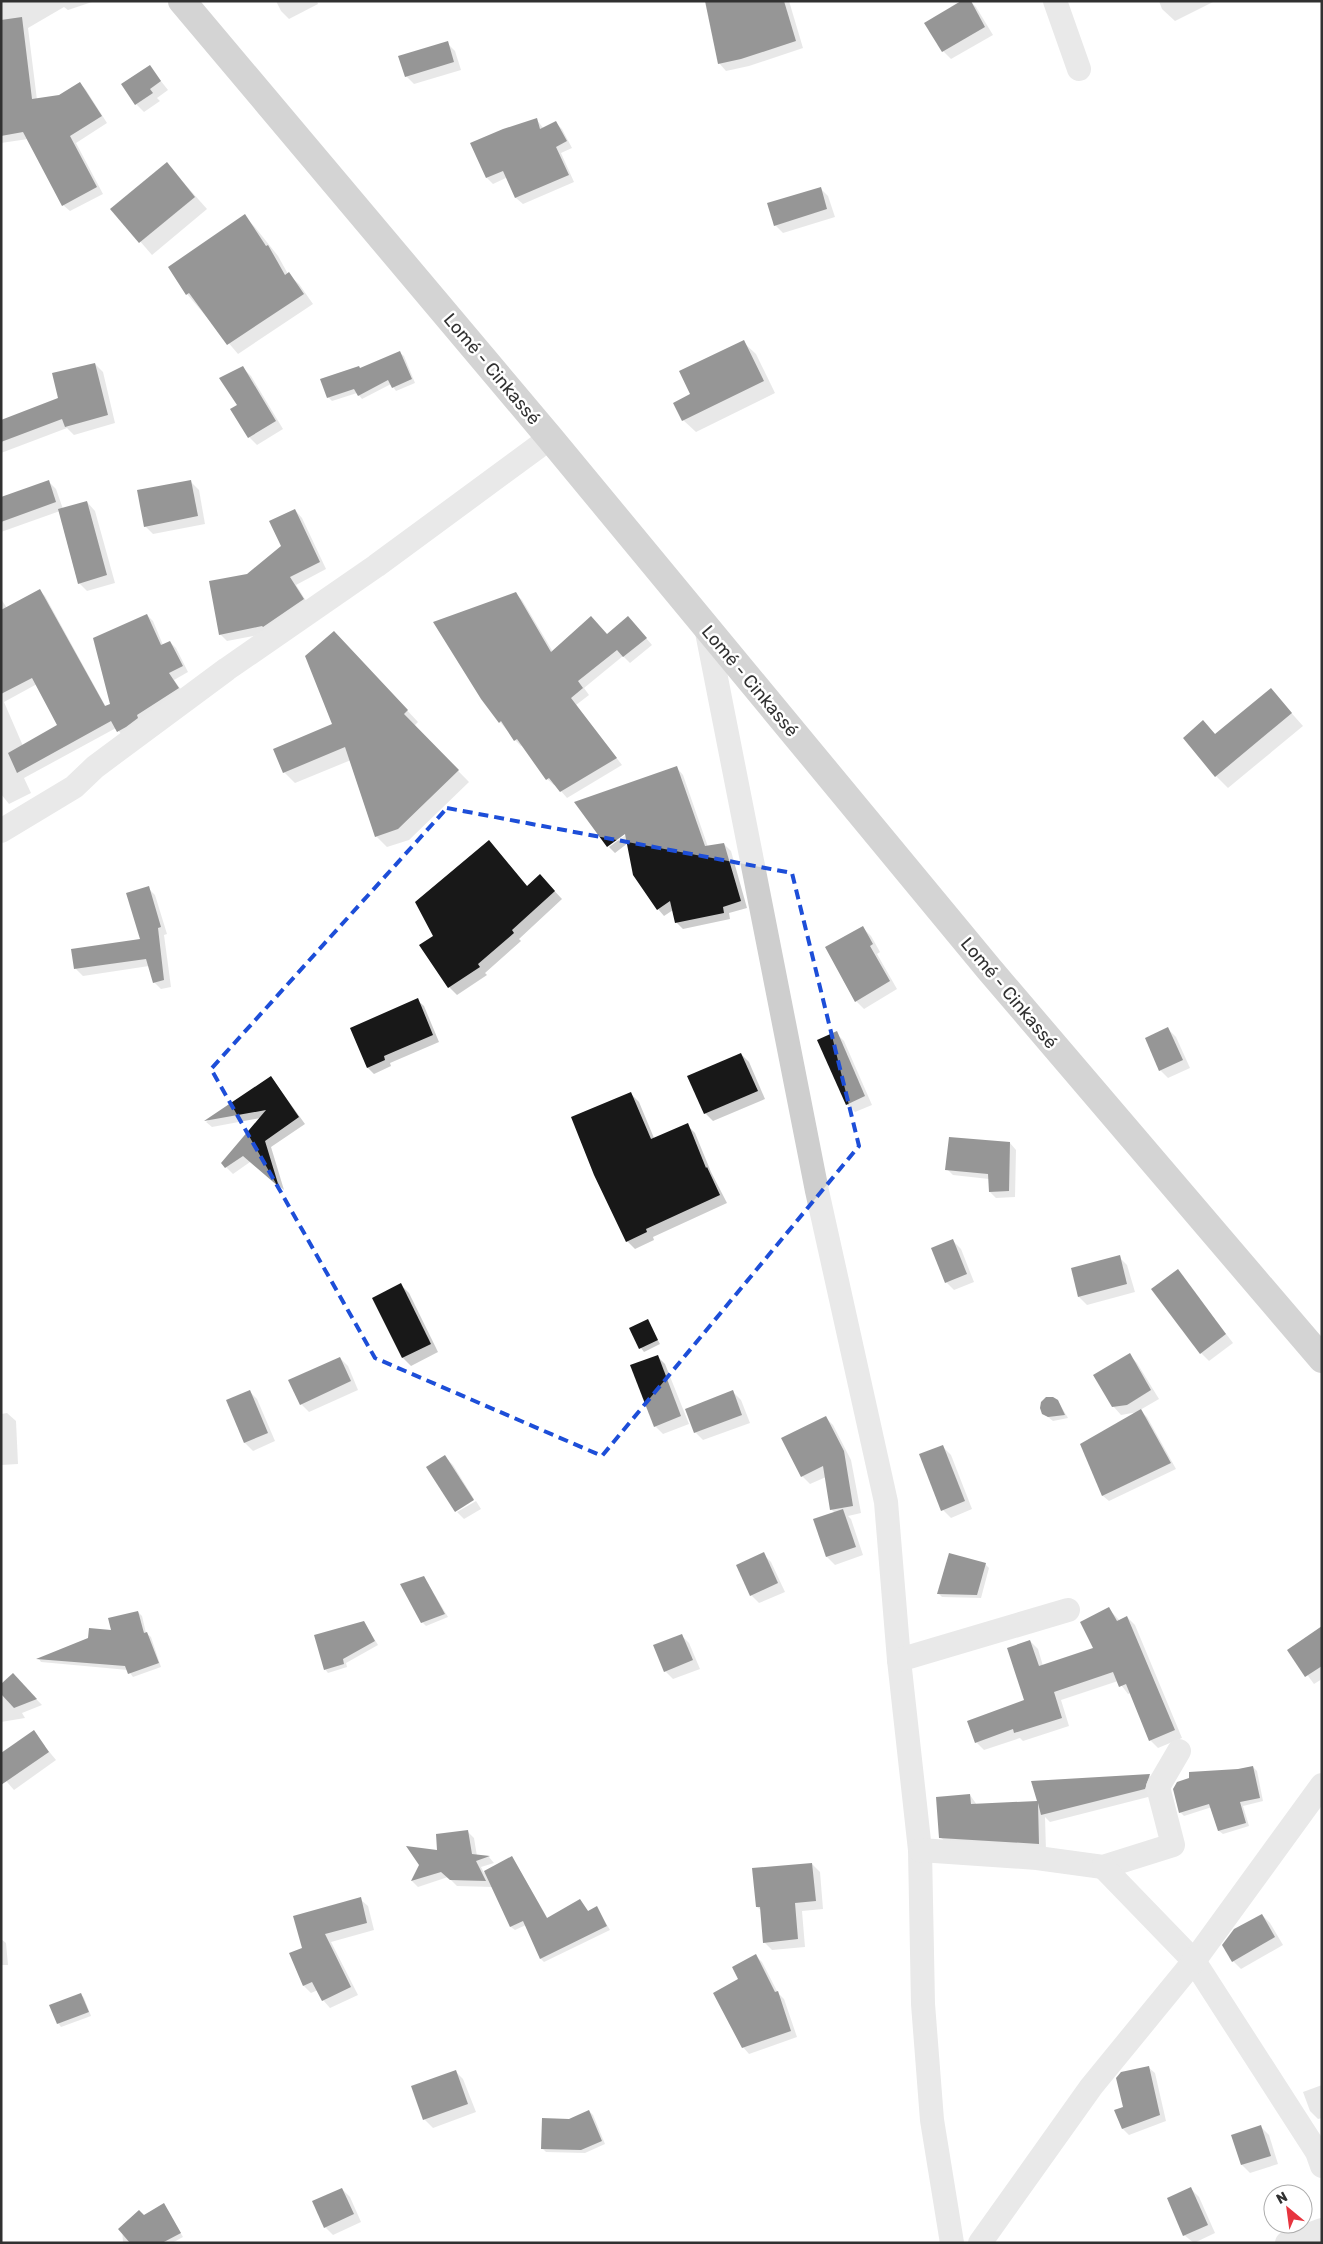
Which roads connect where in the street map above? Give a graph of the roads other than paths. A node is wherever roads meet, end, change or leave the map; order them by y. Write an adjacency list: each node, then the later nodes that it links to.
1 (182, 1): 4 (highway, Lomé - Cinkassé)
2 (1055, 1): 3 (street)
3 (1079, 69)
4 (550, 438): 5 (highway, Lomé - Cinkassé); 6 (street)
5 (706, 628): 7 (highway, Lomé - Cinkassé); 9 (street)
6 (1, 830)
7 (1322, 1359)
8 (1068, 1610): 9 (street)
9 (899, 1660): 12 (street)
10 (1179, 1751): 13 (street)
11 (1322, 1785): 14 (street)
12 (920, 1850): 13 (street); 17 (street)
13 (1103, 1867): 14 (street)
14 (1194, 1961): 15 (street); 18 (street)
15 (1322, 2166)
16 (1322, 2230): 19 (street)
17 (952, 2243)
18 (980, 2243)
19 (1287, 2243)

